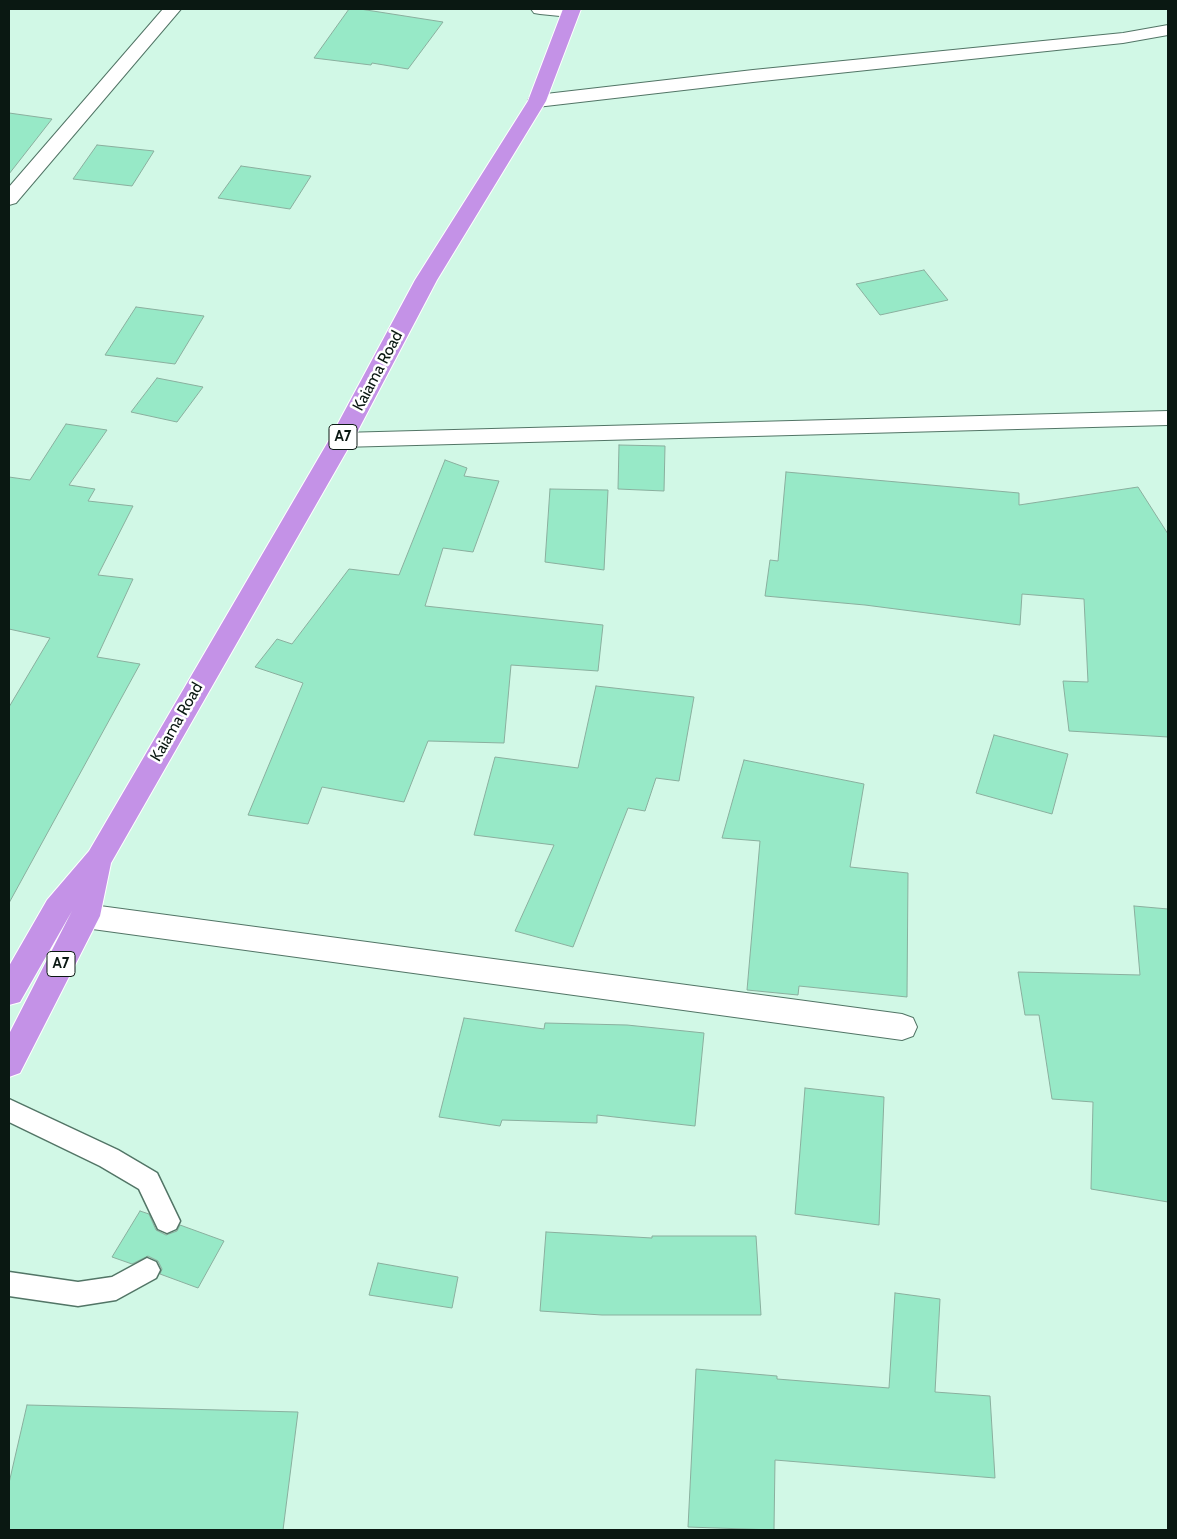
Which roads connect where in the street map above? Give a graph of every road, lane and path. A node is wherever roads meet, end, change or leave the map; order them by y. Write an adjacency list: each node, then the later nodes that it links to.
1 (172, 9): 6 (street)
2 (540, 9): 3 (street)
3 (571, 11): 5 (highway, Kaiama Road / A7)
4 (1168, 30): 5 (street)
5 (537, 101): 8 (highway, Kaiama Road / A7)
6 (9, 199)
7 (1168, 418): 8 (street)
8 (341, 440): 9 (highway, Kaiama Road / A7)
9 (100, 858): 10 (highway, Kaiama Road / A7); 11 (highway, Kaiama Road / A7)
10 (85, 916): 12 (street); 13 (highway, Kaiama Road / A7)
11 (9, 994)
12 (902, 1027)
13 (9, 1064)
14 (9, 1110): 15 (lane)
15 (167, 1221)
16 (147, 1270): 17 (lane)
17 (9, 1284)

